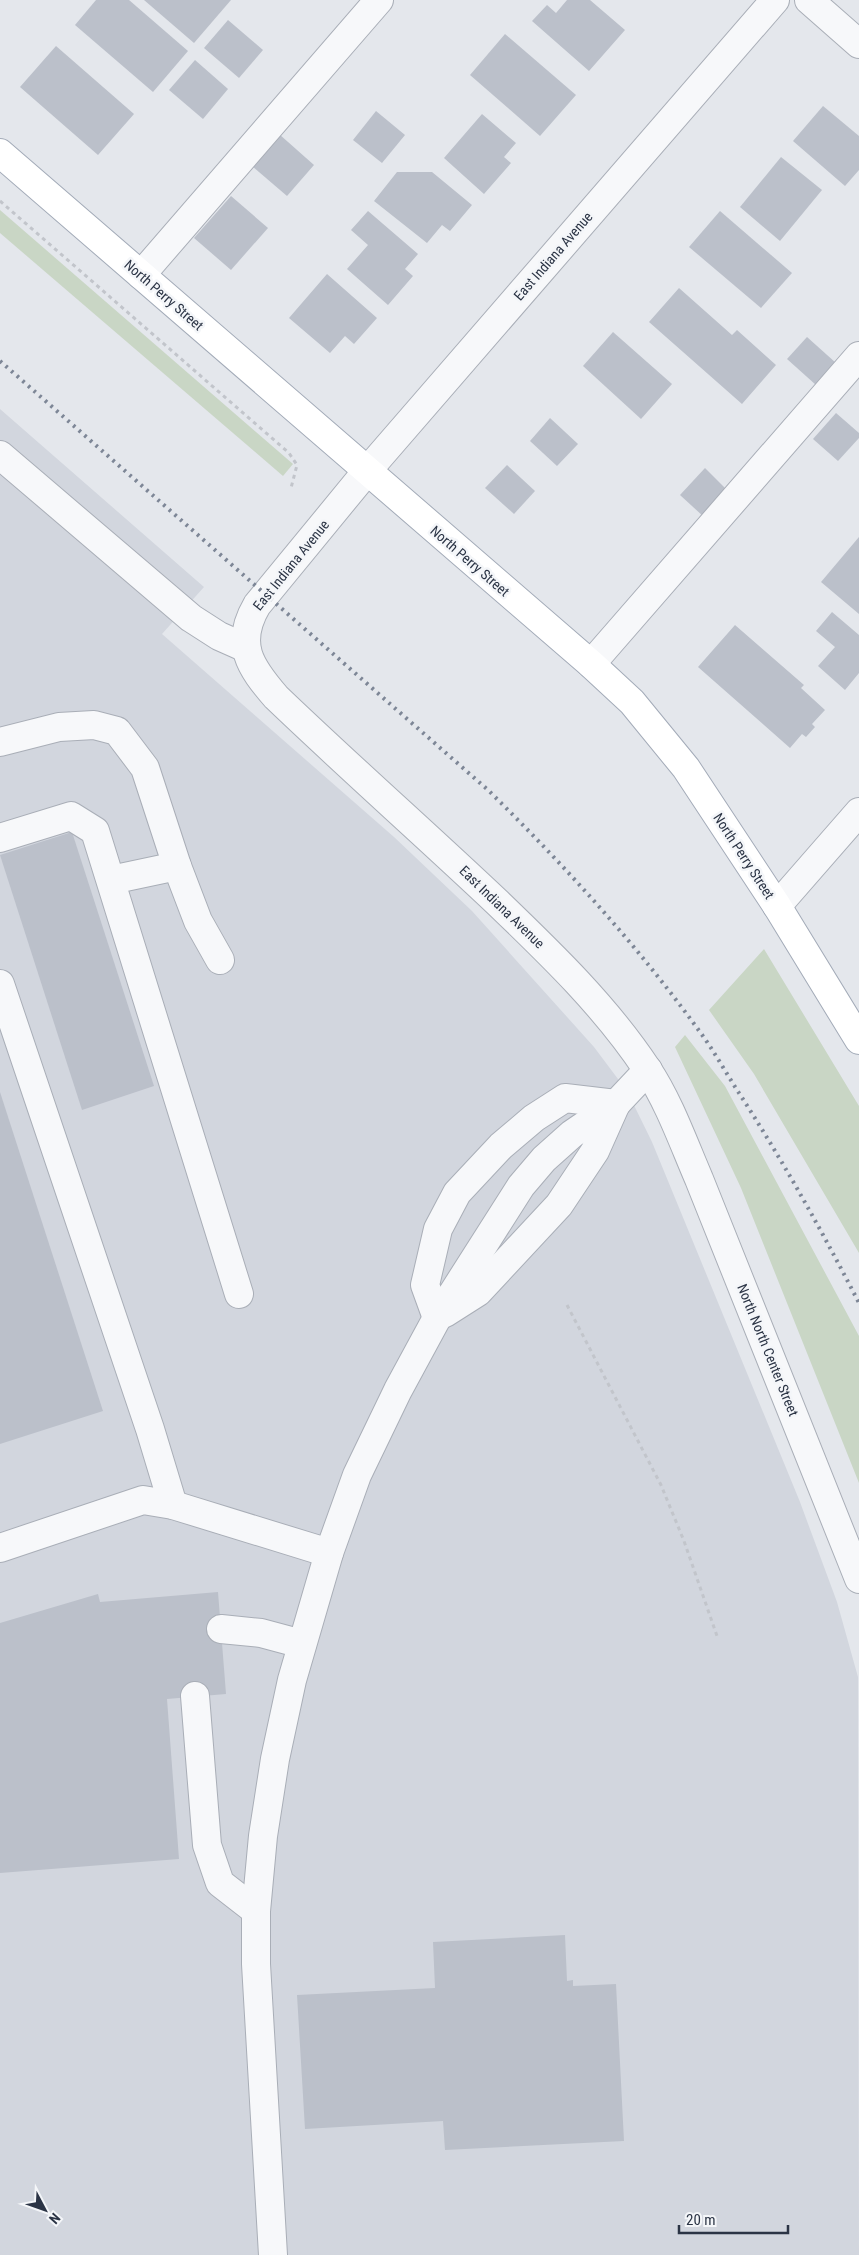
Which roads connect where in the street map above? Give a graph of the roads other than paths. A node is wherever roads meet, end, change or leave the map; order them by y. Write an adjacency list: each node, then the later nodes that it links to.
1 (380, 0): 6 (street)
2 (775, 0): 9 (street, East Indiana Avenue)
3 (809, 0): 4 (street)
4 (859, 44)
5 (0, 153): 6 (main road, North Perry Street)
6 (141, 275): 9 (main road, North Perry Street)
7 (859, 356): 11 (street)
8 (0, 455): 10 (street)
9 (367, 471): 10 (street, East Indiana Avenue); 11 (main road, North Perry Street)
10 (246, 648): 21 (street, East Indiana Avenue)
11 (591, 664): 17 (main road, North Perry Street)
12 (0, 742): 15 (street)
13 (859, 812): 17 (street)
14 (0, 838): 16 (street)
15 (177, 866): 16 (street); 18 (street)
16 (111, 880): 24 (street)
17 (777, 906): 20 (main road, North Perry Street)
18 (220, 960)
19 (0, 984): 26 (street)
20 (859, 1040)
21 (648, 1070): 22 (street); 23 (street, East Indiana Avenue)
22 (616, 1104): 25 (street); 25 (street); 25 (street)
23 (674, 1122): 29 (street, North North Center Street)
24 (239, 1294)
25 (437, 1318): 28 (street)
26 (173, 1505): 27 (street); 28 (street)
27 (0, 1548)
28 (329, 1552): 31 (street)
29 (859, 1579)
30 (221, 1629): 31 (street)
31 (302, 1644): 33 (street)
32 (195, 1696): 33 (street)
33 (256, 1911): 34 (street)
34 (273, 2255)

